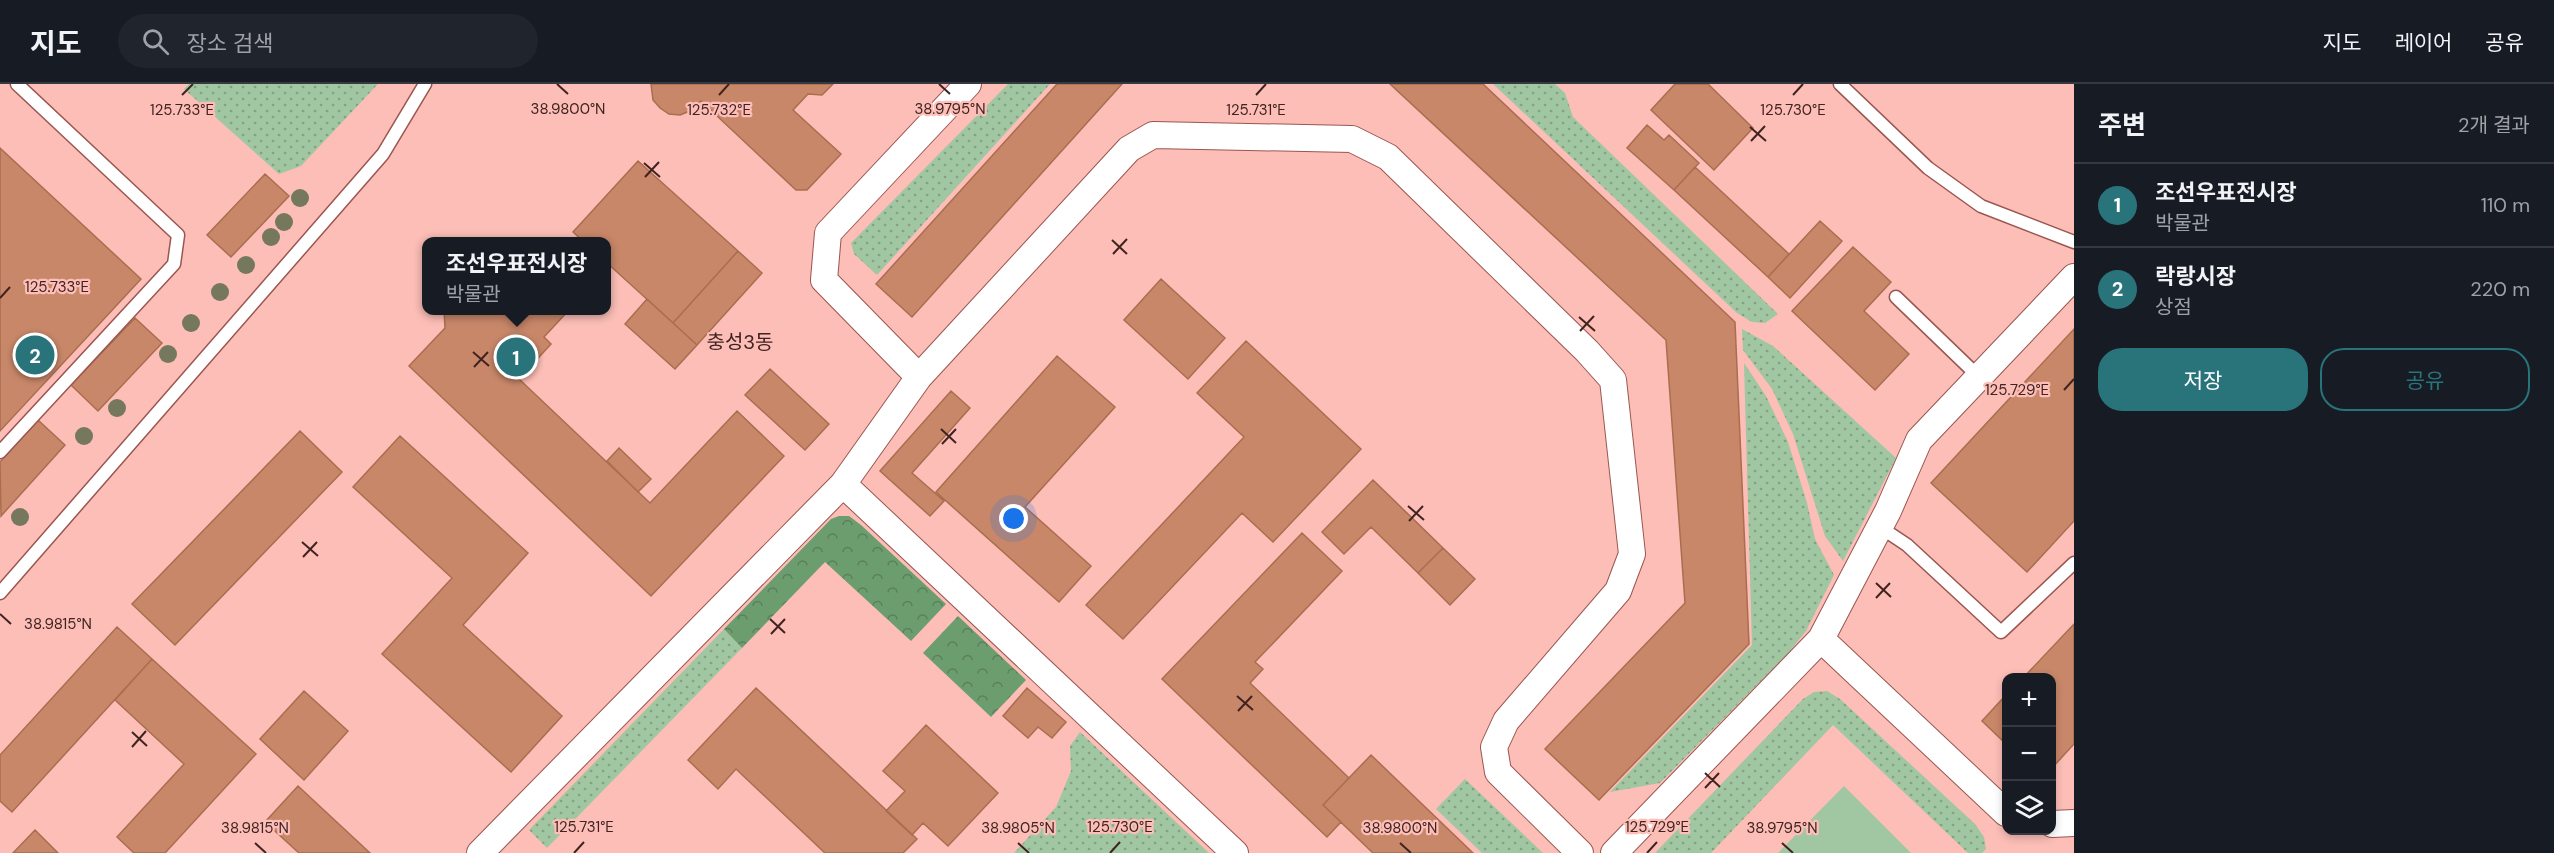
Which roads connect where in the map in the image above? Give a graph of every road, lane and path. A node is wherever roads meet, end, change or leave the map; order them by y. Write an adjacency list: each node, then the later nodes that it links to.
1 (17, 84): 10 (lane)
2 (425, 84): 14 (lane)
3 (968, 84): 9 (street)
4 (1840, 84): 5 (lane)
5 (2074, 242)
6 (2074, 277): 8 (street)
7 (1896, 297): 8 (lane)
8 (1979, 377): 12 (street)
9 (919, 378): 11 (street); 21 (street)
10 (0, 452)
11 (843, 484): 19 (street); 20 (street)
12 (1880, 527): 13 (lane); 15 (street)
13 (2074, 563)
14 (0, 593)
15 (1821, 639): 16 (street); 22 (street)
16 (2002, 808)
17 (2074, 823): 18 (street)
18 (2056, 824)
19 (480, 853)
20 (1235, 853)
21 (1580, 853)
22 (1614, 853)

